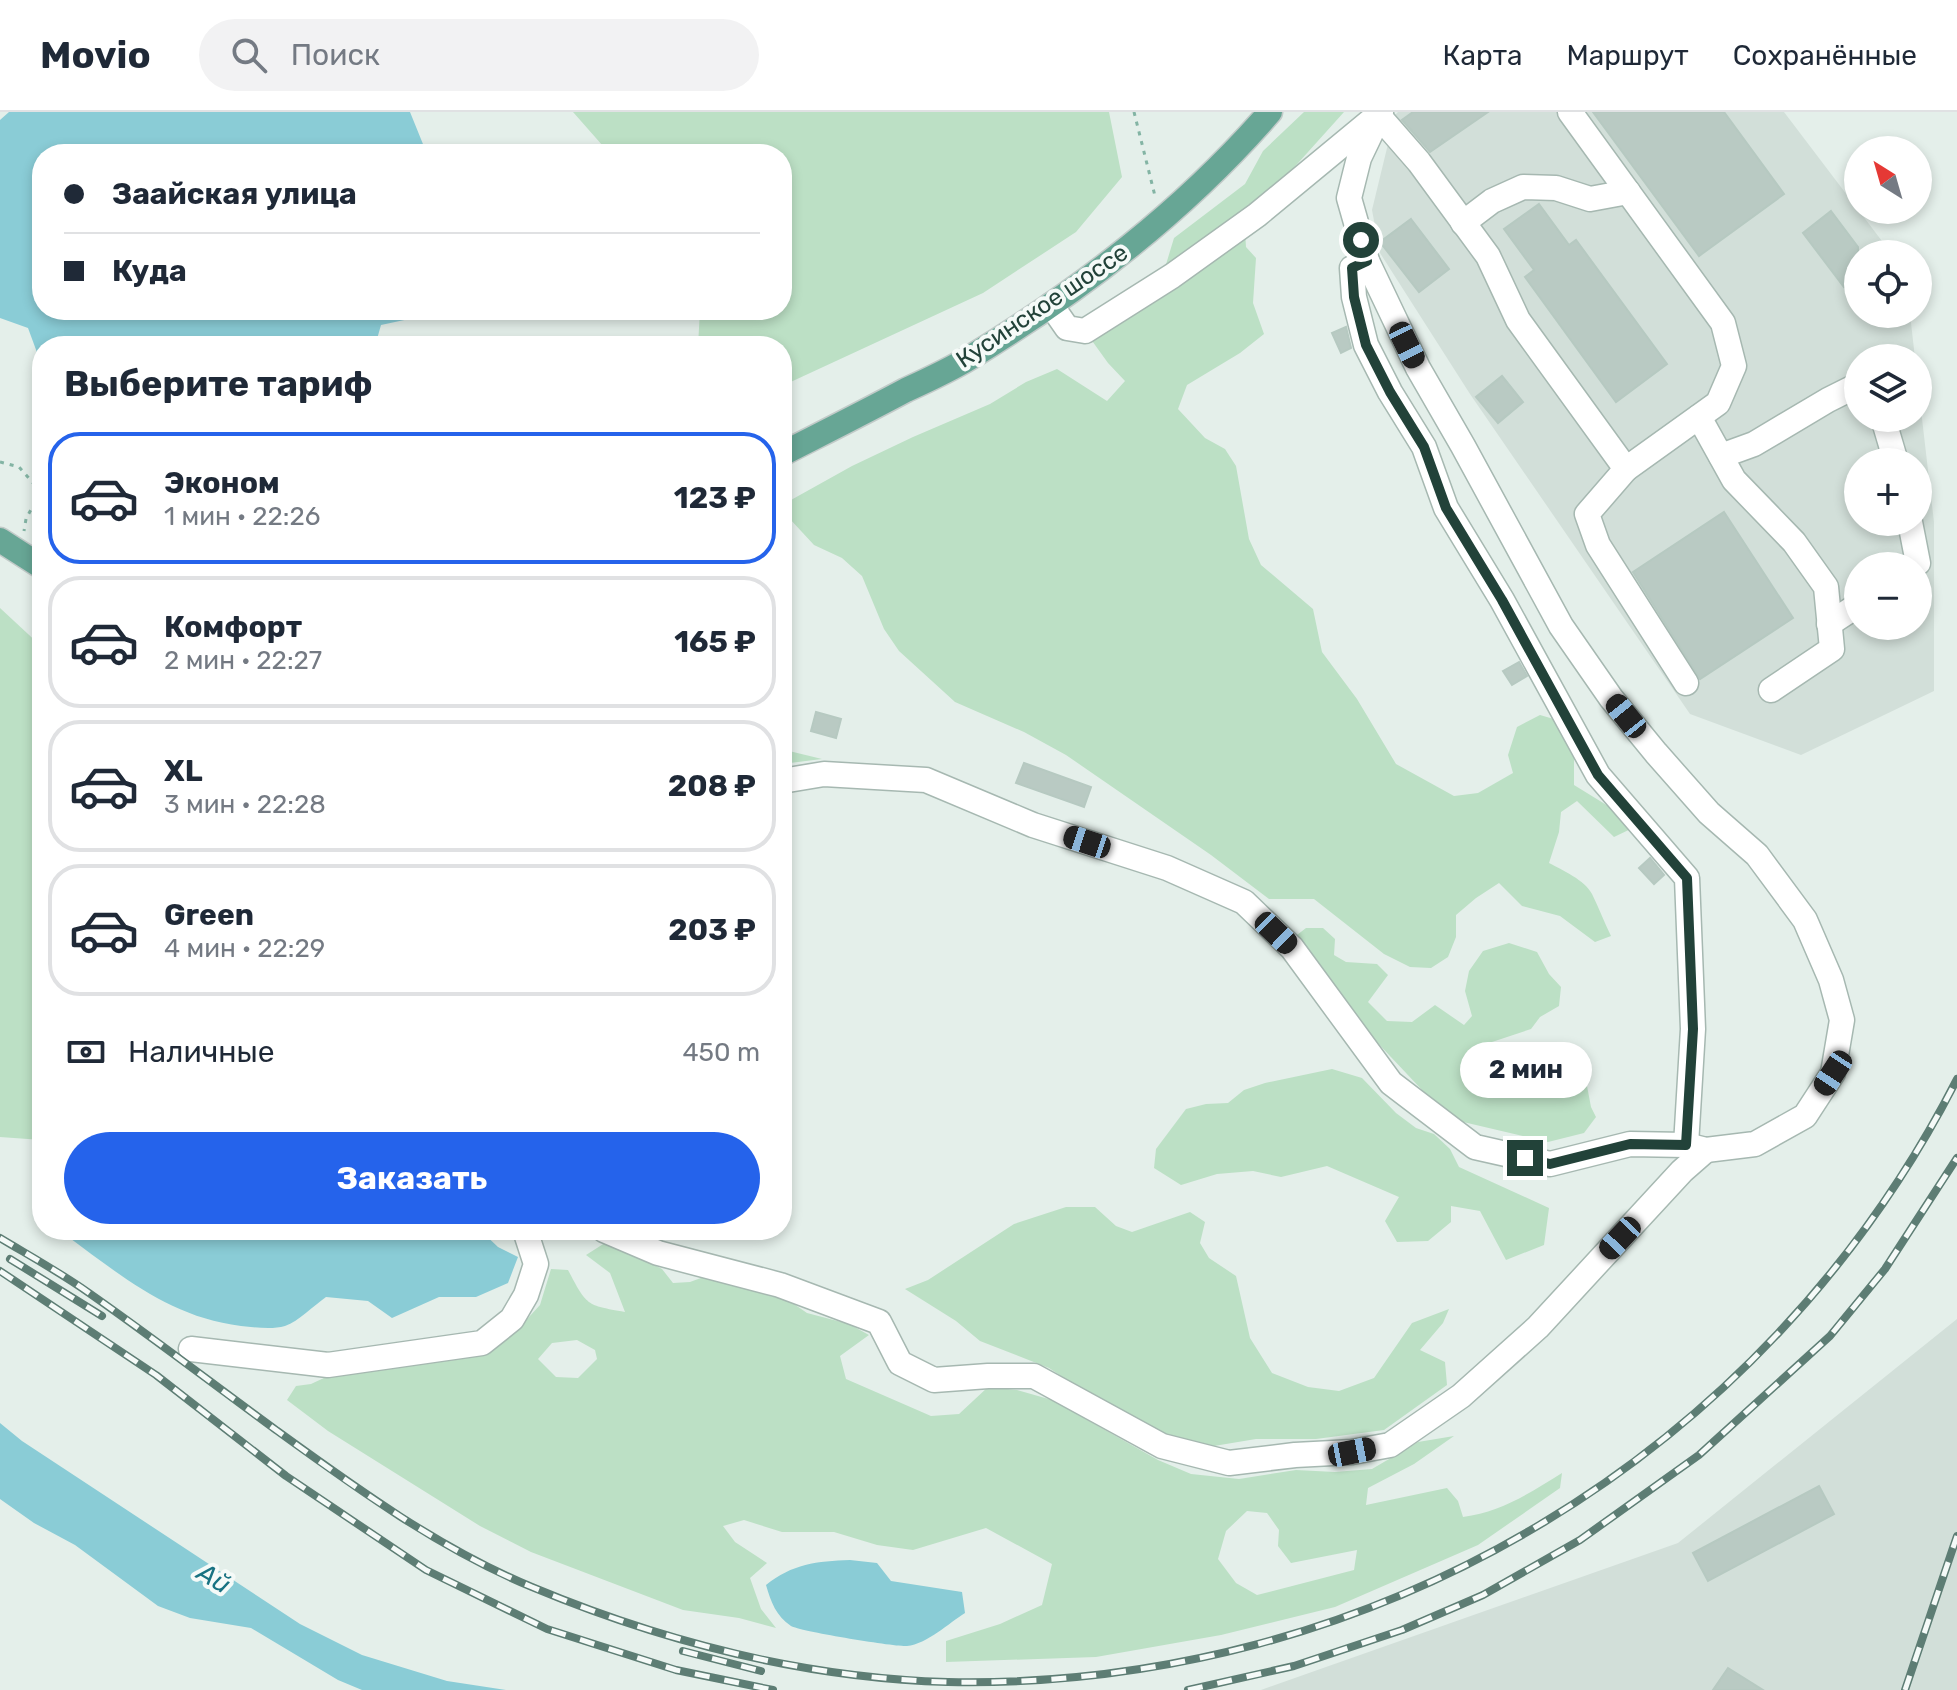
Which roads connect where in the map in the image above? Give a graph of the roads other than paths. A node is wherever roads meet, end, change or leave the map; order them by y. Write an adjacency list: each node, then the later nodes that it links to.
1 (1270, 112): 7 (main road, Кусинское шоссе)
2 (1570, 112): 4 (street)
3 (1379, 114): 5 (street); 6 (street); 7 (street)
4 (1628, 192): 5 (street); 9 (street)
5 (1463, 223): 12 (street)
6 (1367, 261): 20 (street); 20 (street)
7 (1051, 305): 10 (main road, Кусинское шоссе)
8 (1844, 392): 11 (street)
9 (1699, 417): 11 (street); 12 (street)
10 (792, 449)
11 (1721, 456): 16 (street)
12 (1626, 469): 17 (street)
13 (10, 546): 14 (main road)
14 (32, 560)
15 (1844, 614): 16 (street)
16 (1829, 624): 18 (street)
17 (1686, 683)
18 (1771, 690)
19 (792, 779): 20 (street)
20 (1696, 1148): 22 (street)
21 (528, 1240): 23 (street)
22 (627, 1240)
23 (191, 1349)

